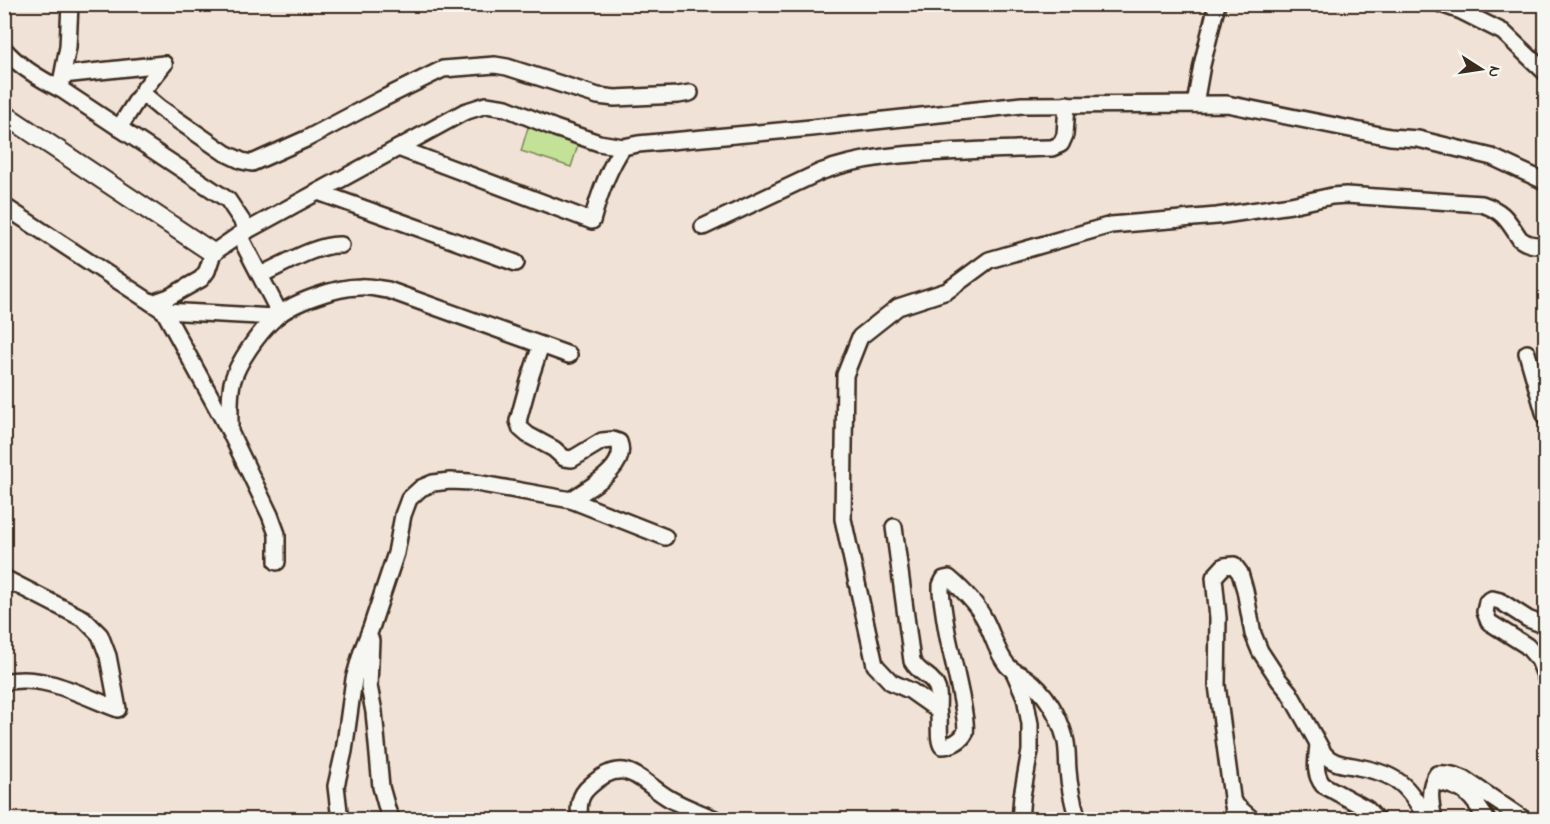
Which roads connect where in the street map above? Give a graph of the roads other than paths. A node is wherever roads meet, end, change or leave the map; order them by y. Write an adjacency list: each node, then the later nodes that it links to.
1 (70, 4): 6 (street)
2 (1217, 4): 10 (street)
3 (1441, 4): 5 (street)
4 (4, 49): 6 (street)
5 (1545, 73)
6 (61, 82): 7 (street); 12 (street)
7 (142, 93): 8 (street); 12 (street)
8 (690, 93)
9 (1067, 104): 10 (street); 13 (street); 18 (street)
10 (1195, 104): 15 (street)
11 (4, 114): 22 (street)
12 (119, 128): 19 (street)
13 (623, 147): 14 (street); 14 (street)
14 (398, 148): 16 (street)
15 (1545, 182)
16 (318, 192): 19 (street); 23 (street)
17 (4, 206): 25 (street)
18 (703, 227)
19 (243, 233): 22 (street); 24 (street)
20 (1545, 244): 42 (street)
21 (340, 245): 24 (street)
22 (213, 253): 25 (street)
23 (516, 263)
24 (260, 275): 26 (street)
25 (158, 307): 26 (street); 31 (street)
26 (278, 316): 27 (street); 31 (street)
27 (542, 345): 29 (street); 32 (street)
28 (1527, 353): 30 (street)
29 (569, 355)
30 (1545, 418)
31 (230, 432): 35 (street)
32 (571, 500): 34 (street); 38 (street)
33 (894, 527): 42 (street)
34 (665, 537)
35 (277, 562)
36 (4, 578): 41 (street)
37 (1545, 626): 40 (street)
38 (371, 628): 46 (street); 47 (street)
39 (1014, 672): 42 (street); 50 (street); 51 (street)
40 (1545, 678)
41 (4, 682)
42 (938, 710)
43 (1318, 743): 45 (street); 54 (street); 55 (street)
44 (1432, 781): 56 (street); 57 (street); 58 (street)
45 (1232, 802): 52 (street); 53 (street)
46 (340, 819)
47 (392, 819)
48 (580, 819): 49 (street)
49 (717, 819)
50 (1020, 819)
51 (1078, 819)
52 (1235, 819)
53 (1253, 819)
54 (1377, 819)
55 (1427, 819)
56 (1434, 819)
57 (1487, 819)
58 (1525, 819)

